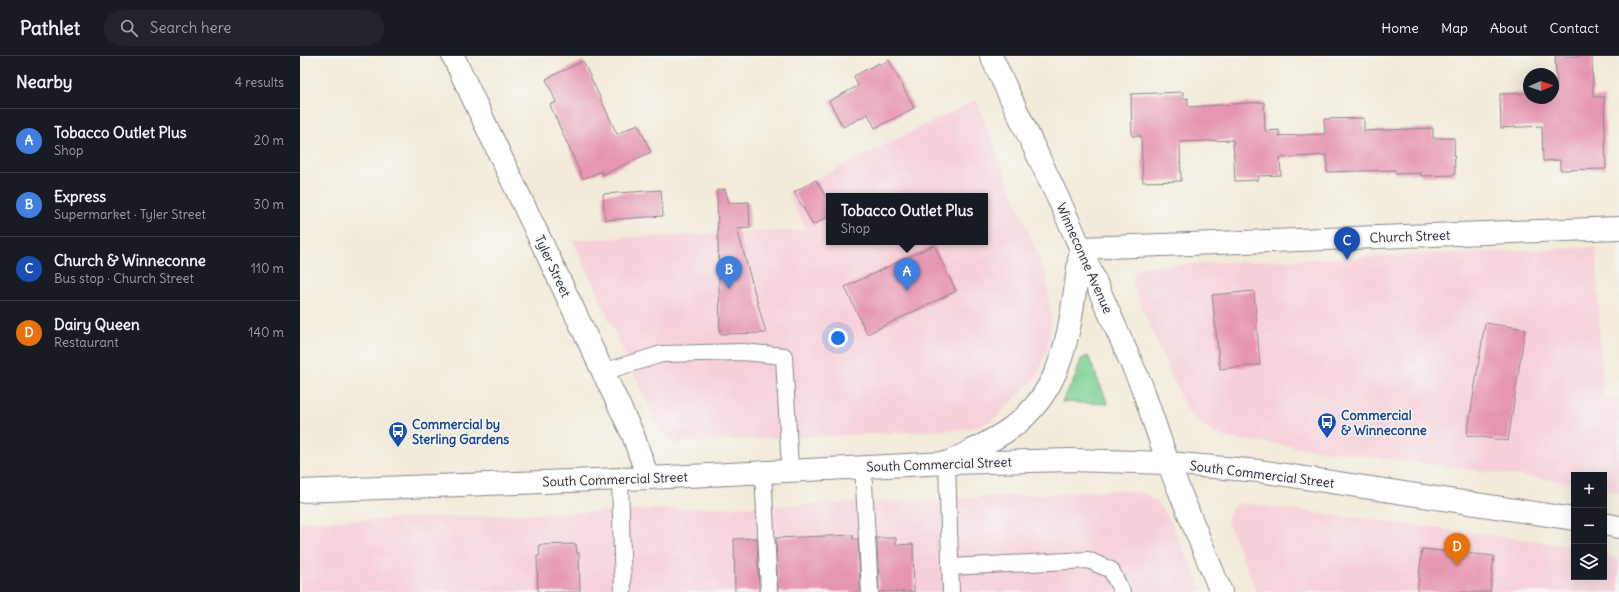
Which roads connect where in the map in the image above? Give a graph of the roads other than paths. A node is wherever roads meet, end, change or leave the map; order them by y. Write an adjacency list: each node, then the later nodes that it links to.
1 (453, 56): 5 (main road, Tyler Street)
2 (991, 56): 4 (main road, Winneconne Avenue)
3 (1619, 228): 4 (main road, Church Street)
4 (1081, 248): 6 (main road); 7 (main road, Winneconne Avenue)
5 (603, 372): 9 (lane); 11 (main road, Tyler Street)
6 (947, 463): 7 (main road, South Commercial Street); 8 (main road, South Commercial Street); 17 (lane)
7 (1168, 463): 14 (main road, South Commercial Street); 23 (main road, Winneconne Avenue)
8 (863, 466): 9 (main road, South Commercial Street); 20 (lane)
9 (790, 470): 10 (main road, South Commercial Street)
10 (763, 472): 11 (main road, South Commercial Street); 19 (lane)
11 (648, 478): 12 (main road, South Commercial Street)
12 (620, 479): 13 (main road, South Commercial Street); 18 (lane)
13 (300, 491)
14 (1571, 519)
15 (1607, 525): 16 (main road)
16 (1619, 527)
17 (950, 567): 21 (lane); 22 (lane)
18 (623, 592)
19 (769, 592)
20 (870, 592)
21 (951, 592)
22 (1122, 592)
23 (1221, 592)

